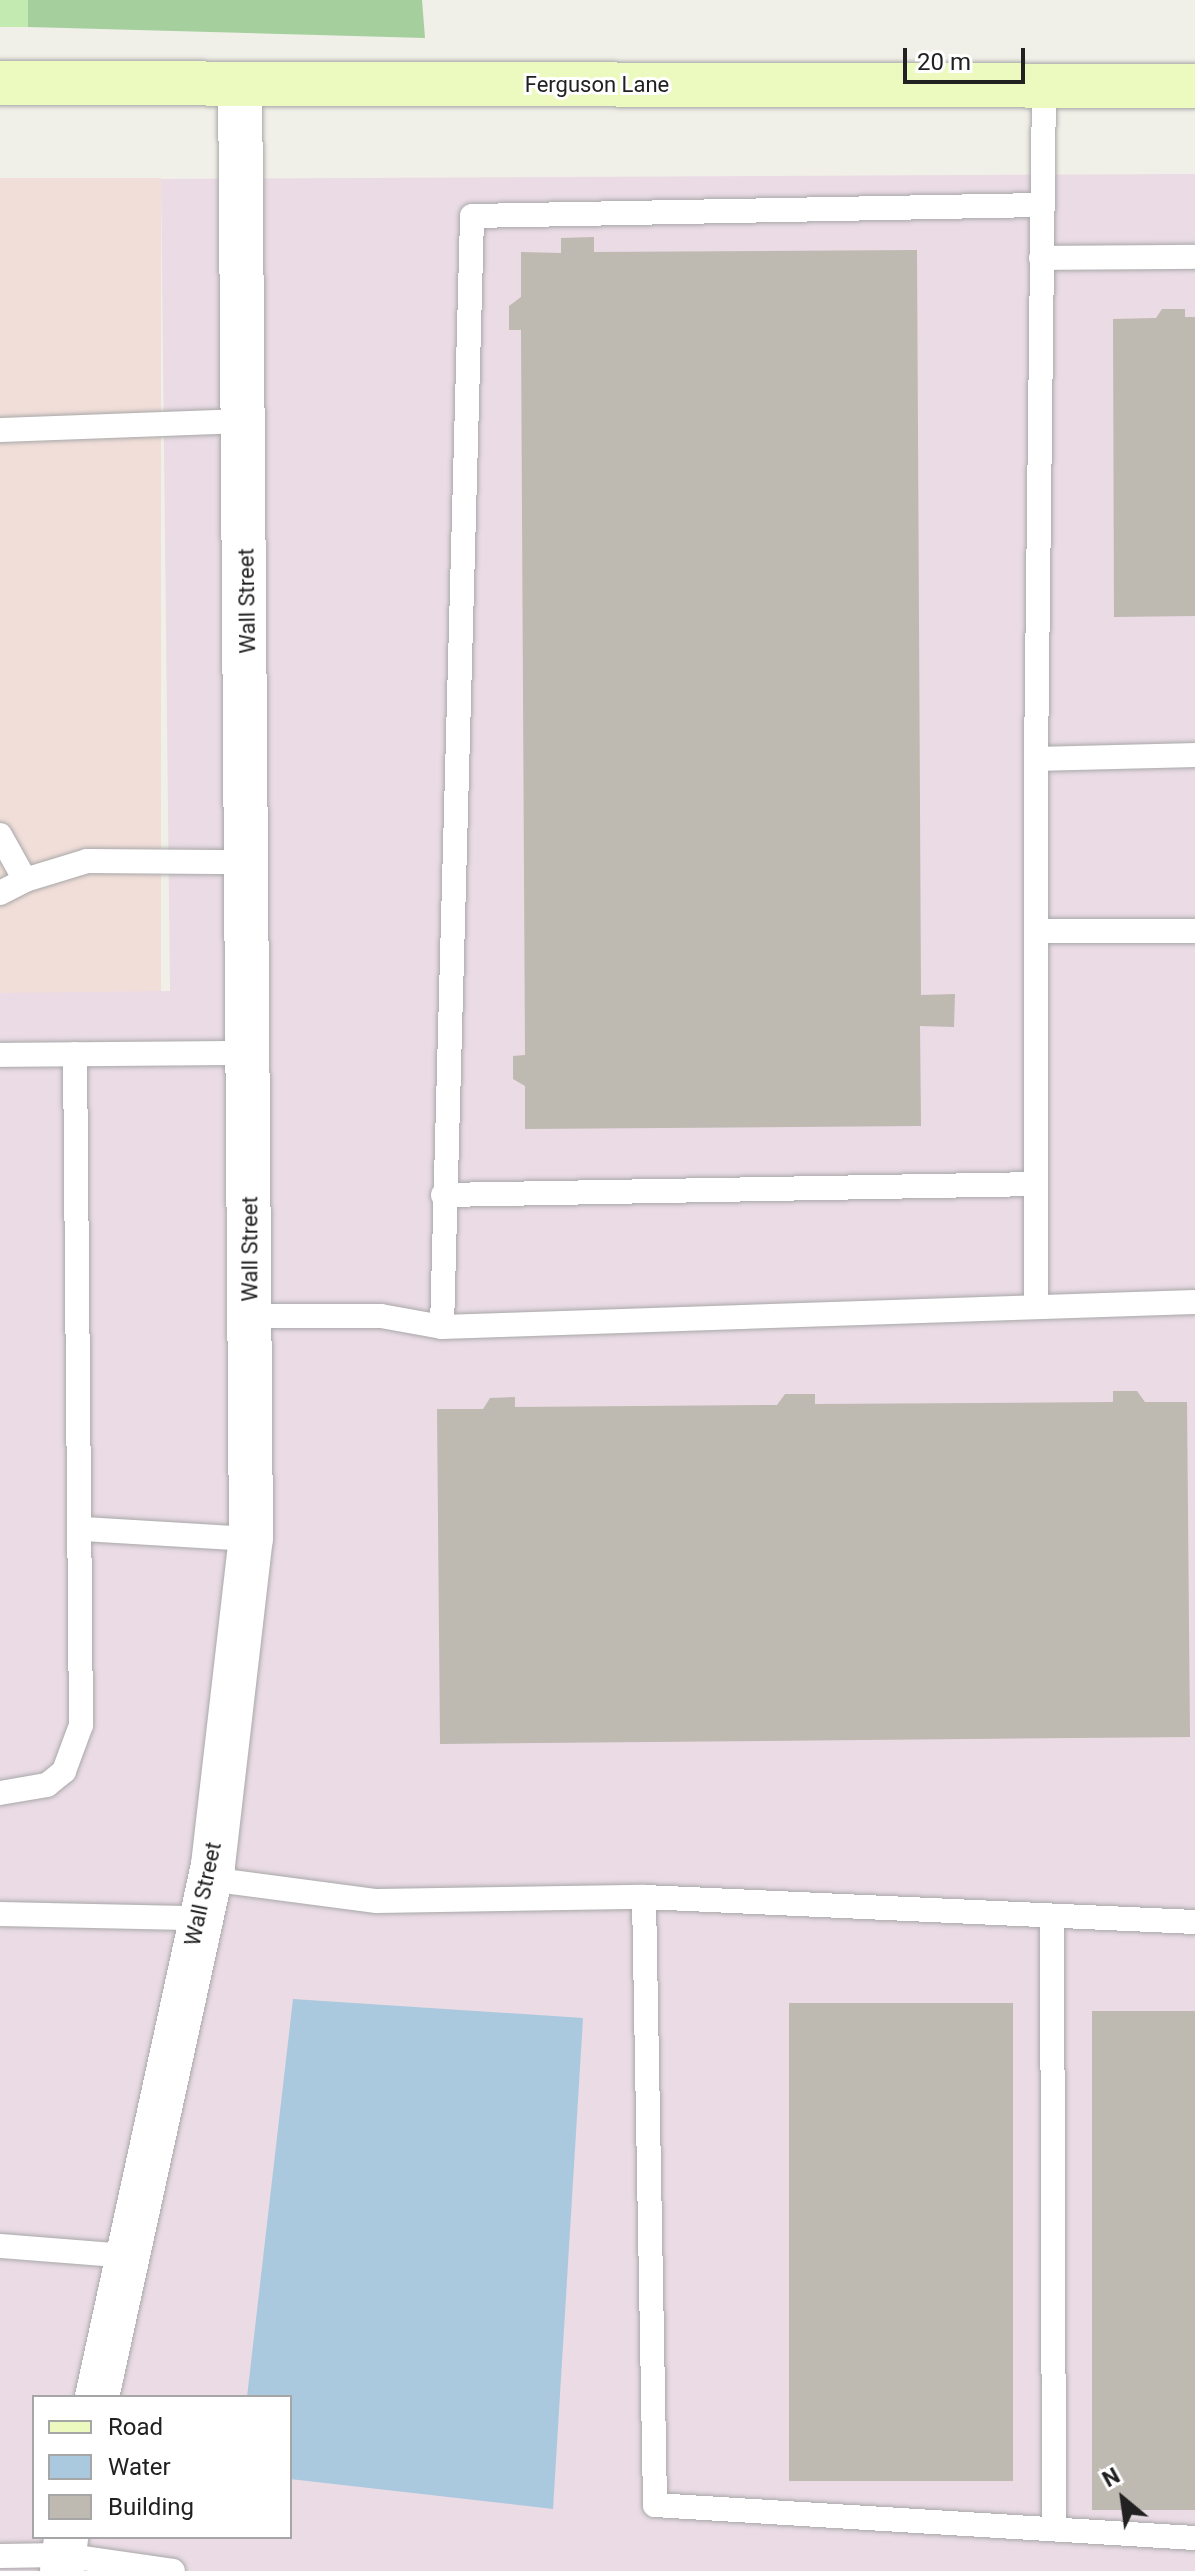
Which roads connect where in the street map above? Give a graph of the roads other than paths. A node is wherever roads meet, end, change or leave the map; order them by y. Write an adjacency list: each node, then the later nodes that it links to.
1 (0, 83): 4 (street, Ferguson Lane)
2 (1044, 86): 3 (street, Ferguson Lane); 4 (street, Ferguson Lane); 5 (lane)
3 (1195, 86)
4 (240, 87): 8 (street, Wall Street)
5 (1042, 205): 7 (lane); 22 (lane)
6 (1195, 257): 7 (lane)
7 (1041, 258): 11 (lane)
8 (245, 421): 9 (lane); 13 (street, Wall Street)
9 (0, 430)
10 (1195, 755): 11 (lane)
11 (1036, 759): 16 (lane)
12 (0, 835): 14 (lane)
13 (249, 862): 14 (lane); 18 (street, Wall Street)
14 (25, 880): 15 (lane)
15 (0, 893)
16 (1036, 931): 17 (lane); 21 (lane)
17 (1195, 931)
18 (250, 1053): 19 (lane); 25 (street, Wall Street)
19 (75, 1054): 20 (lane); 27 (lane)
20 (0, 1055)
21 (1036, 1184): 22 (lane); 24 (lane)
22 (443, 1195): 26 (lane)
23 (1195, 1302): 24 (lane)
24 (1036, 1307): 26 (lane)
25 (250, 1316): 26 (lane); 28 (street, Wall Street)
26 (442, 1327)
27 (83, 1529): 28 (lane); 29 (lane)
28 (251, 1539): 31 (street, Wall Street)
29 (0, 1793)
30 (644, 1897): 31 (lane); 33 (lane); 38 (lane)
31 (203, 1898): 32 (lane); 36 (street, Wall Street)
32 (0, 1914)
33 (1052, 1916): 34 (lane); 38 (lane)
34 (1195, 1922)
35 (0, 2246): 36 (lane)
36 (127, 2256): 37 (street, Wall Street)
37 (97, 2395)
38 (1054, 2529): 39 (lane)
39 (1195, 2538)
40 (63, 2554): 41 (lane); 42 (lane)
41 (0, 2556)
42 (173, 2571)

